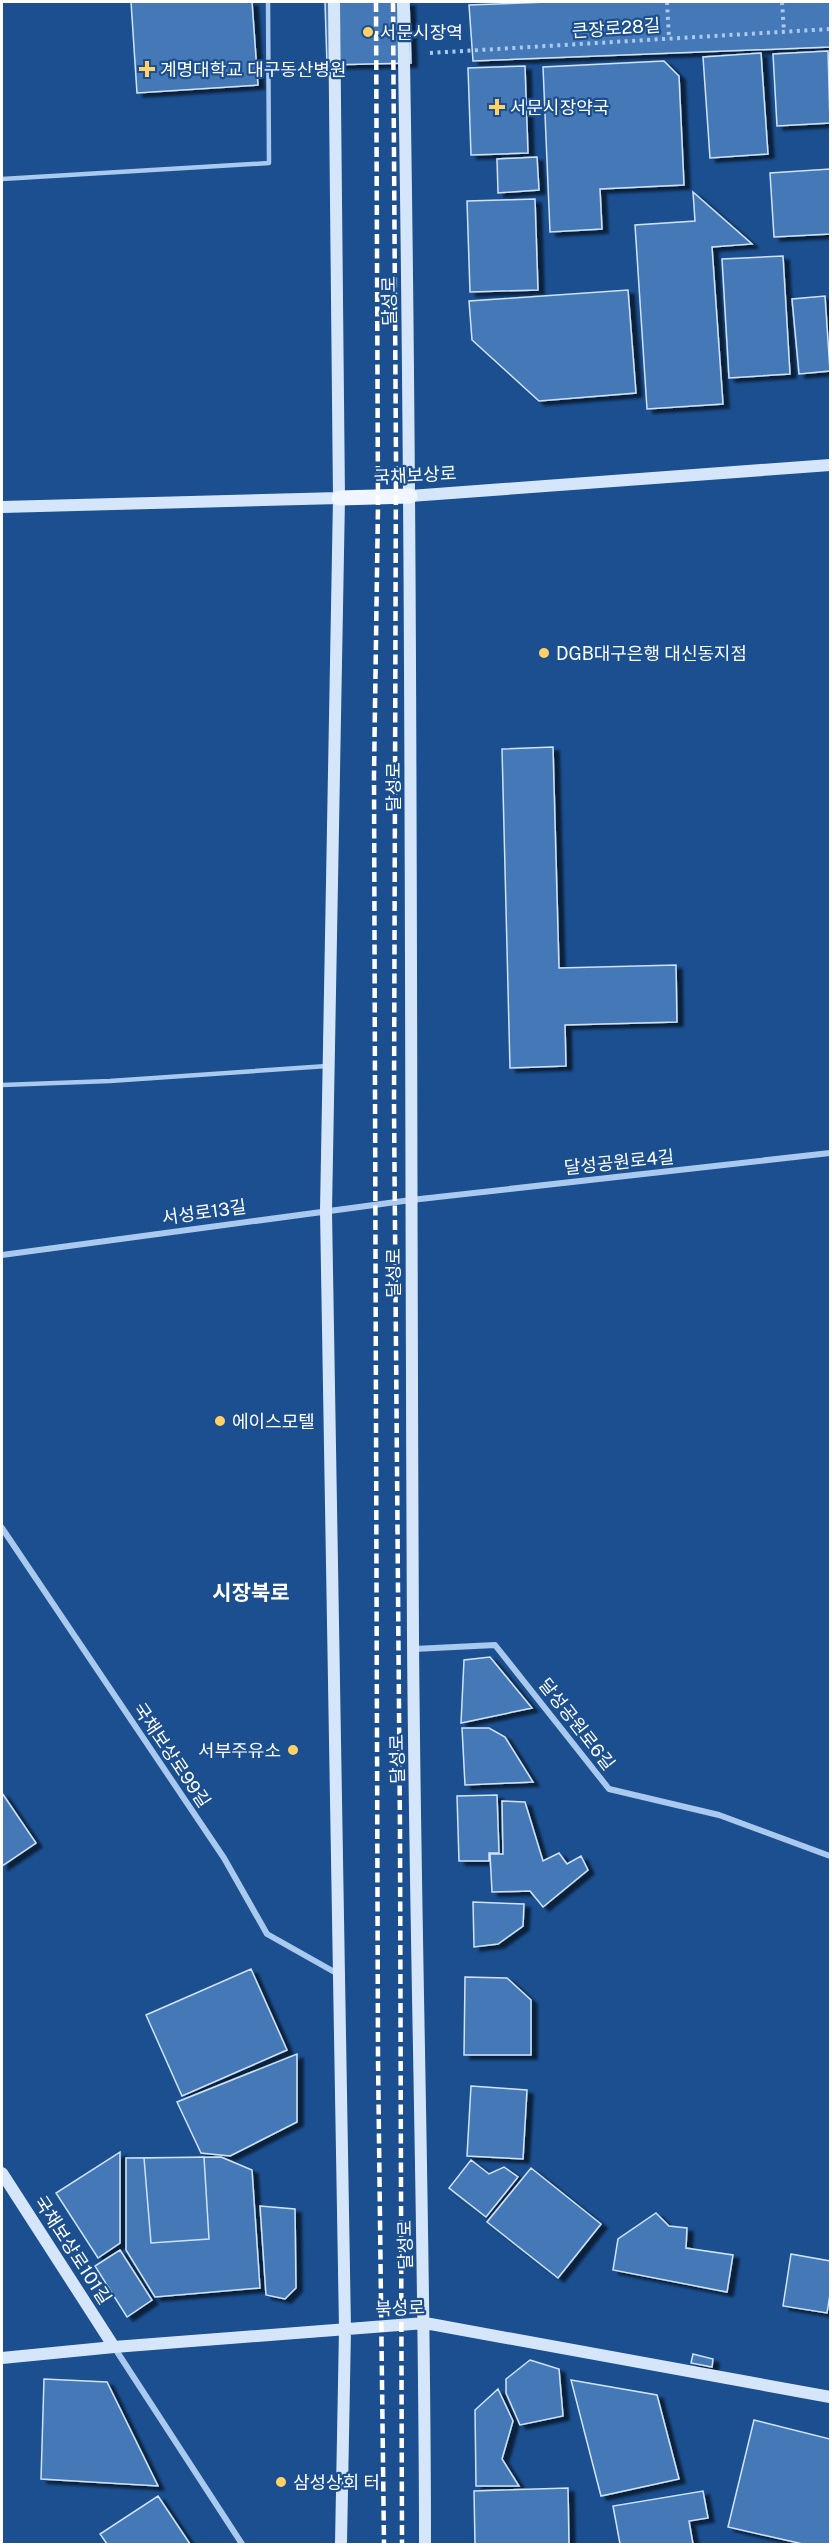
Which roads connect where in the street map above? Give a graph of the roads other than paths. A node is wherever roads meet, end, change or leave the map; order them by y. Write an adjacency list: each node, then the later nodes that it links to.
1 (268, 2): 4 (lane)
2 (334, 2): 7 (main road)
3 (403, 2): 6 (main road, 달성로)
4 (2, 179)
5 (831, 465): 6 (main road, 국채보상로)
6 (410, 496): 7 (main road, 국채보상로); 12 (main road, 달성로)
7 (339, 498): 8 (main road, 국채보상로); 9 (main road)
8 (2, 507)
9 (327, 1066): 10 (lane); 13 (main road)
10 (2, 1085)
11 (831, 1153): 12 (street, 달성공원로4길)
12 (411, 1200): 13 (street, 서성로13길); 16 (main road, 달성로)
13 (327, 1211): 14 (street, 서성로13길); 18 (main road)
14 (2, 1255)
15 (2, 1528): 18 (street, 국채보상로99길)
16 (413, 1649): 17 (street, 달성공원로6길); 20 (main road, 달성로)
17 (831, 1856)
18 (338, 1974): 21 (main road)
19 (2, 2173): 22 (main road, 국채보상로101길)
20 (425, 2323): 21 (main road, 북성로); 24 (main road, 북성로); 27 (main road, 달성로)
21 (345, 2329): 22 (main road, 북성로); 26 (main road)
22 (114, 2347): 23 (main road, 북성로); 25 (street)
23 (2, 2358)
24 (831, 2397)
25 (242, 2544)
26 (341, 2544)
27 (425, 2544)

